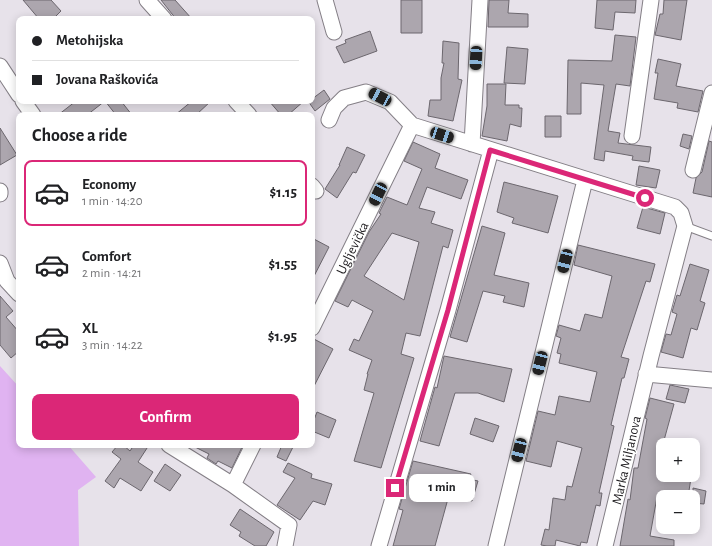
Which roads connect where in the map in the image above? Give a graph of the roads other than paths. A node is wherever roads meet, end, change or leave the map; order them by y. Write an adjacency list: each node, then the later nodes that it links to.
1 (147, 0): 5 (street)
2 (325, 0): 6 (street)
3 (480, 0): 17 (street)
4 (651, 0): 16 (street)
5 (161, 16)
6 (334, 32)
7 (0, 66): 8 (street)
8 (16, 90)
9 (712, 93): 19 (street)
10 (25, 104): 12 (street)
11 (239, 104): 13 (street)
12 (32, 112)
13 (246, 112)
14 (329, 120): 15 (street)
15 (412, 125): 17 (street); 25 (street, Ugljevička)
16 (632, 136)
17 (472, 144): 18 (street)
18 (490, 150): 20 (street); 32 (street)
19 (693, 170)
20 (585, 180): 21 (street); 33 (street)
21 (685, 226): 22 (lane); 26 (street, Marka Miljanova)
22 (712, 236)
23 (0, 263): 24 (street)
24 (16, 291)
25 (315, 322)
26 (646, 374): 27 (street); 34 (street, Marka Miljanova)
27 (712, 380)
28 (174, 448): 30 (street)
29 (252, 448): 30 (street)
30 (233, 485): 31 (street)
31 (284, 546)
32 (379, 546)
33 (496, 546)
34 (605, 546)

